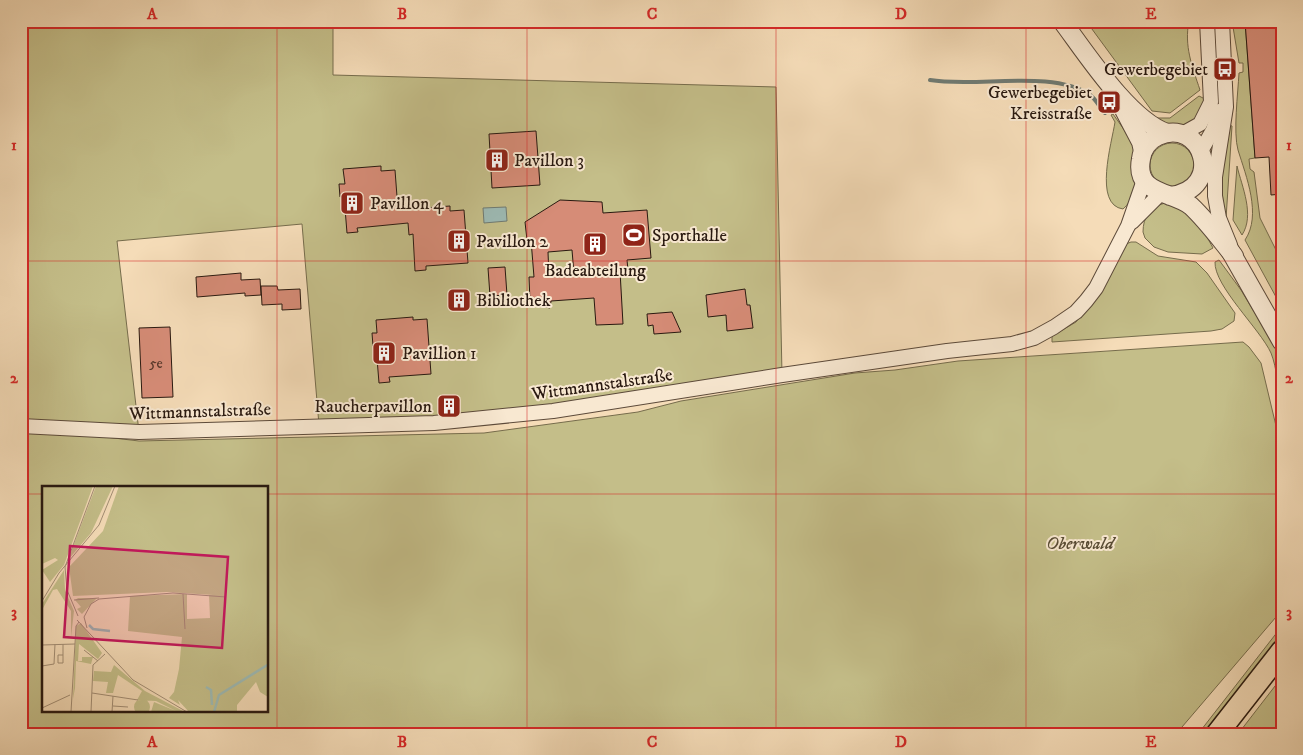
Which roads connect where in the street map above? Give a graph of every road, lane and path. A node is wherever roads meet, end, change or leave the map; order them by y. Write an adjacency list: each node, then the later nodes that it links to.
1 (1062, 21): 5 (street)
2 (1207, 21): 6 (street)
3 (1222, 21): 4 (street)
4 (1225, 87): 8 (street); 13 (street)
5 (1113, 88): 6 (street); 7 (street)
6 (1174, 133): 7 (street); 8 (street)
7 (1143, 151): 9 (street)
8 (1201, 151): 10 (street)
9 (1144, 180): 11 (street); 12 (street, Wittmannstalstraße)
10 (1198, 182): 11 (street); 13 (street)
11 (1165, 195): 12 (street, Wittmannstalstraße); 13 (street)
12 (1128, 226): 15 (street, Wittmannstalstraße)
13 (1234, 256): 14 (street)
14 (1282, 342)
15 (21, 426)
16 (1282, 651): 17 (main road)
17 (1217, 734)

